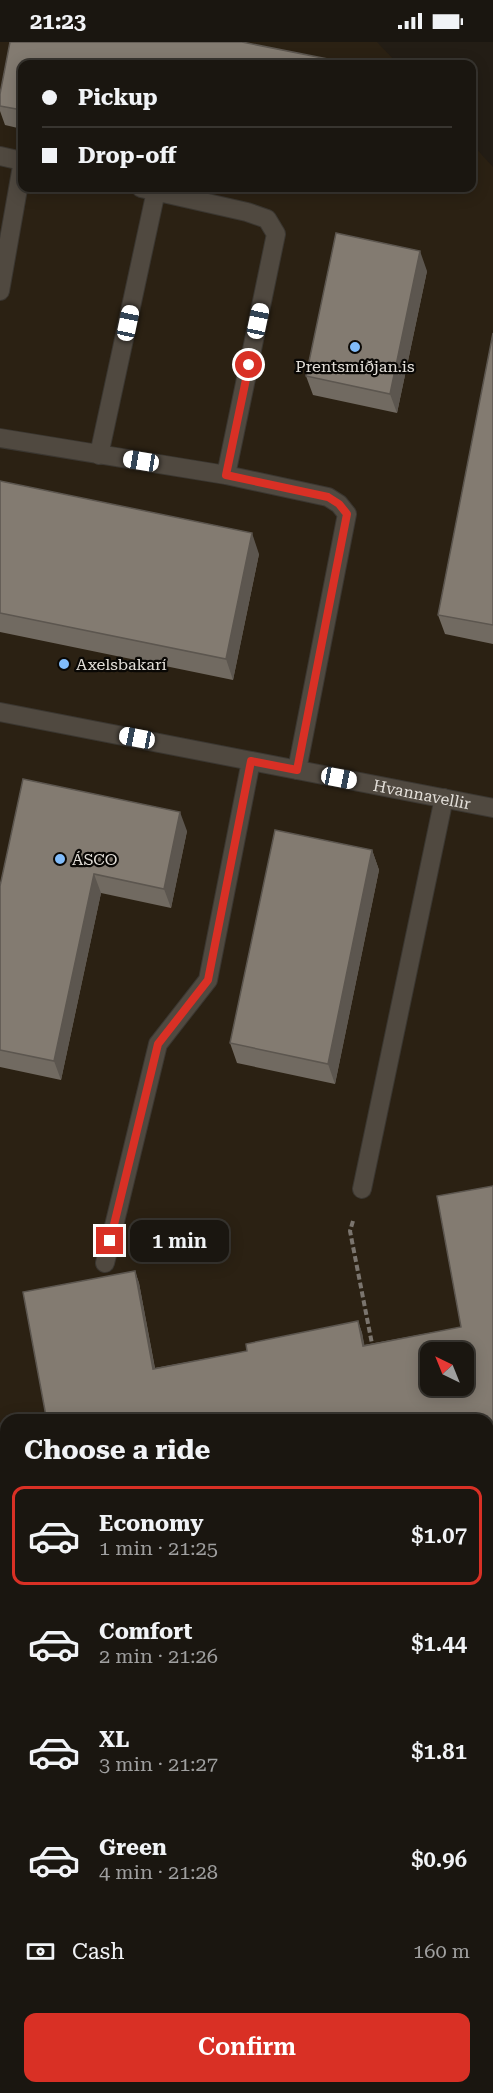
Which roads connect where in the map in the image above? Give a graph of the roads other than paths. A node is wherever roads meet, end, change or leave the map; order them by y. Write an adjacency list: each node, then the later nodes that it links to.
1 (0, 156): 2 (street)
2 (18, 160)
3 (18, 189): 6 (street)
4 (147, 192): 8 (street)
5 (161, 192): 9 (street)
6 (0, 291)
7 (0, 438): 8 (street)
8 (99, 455): 9 (street)
9 (226, 475): 12 (street)
10 (0, 712): 11 (street, Hvannavellir)
11 (251, 761): 12 (street, Hvannavellir); 16 (street)
12 (297, 770): 13 (street, Hvannavellir)
13 (444, 798): 14 (street, Hvannavellir); 15 (street)
14 (493, 808)
15 (362, 1189)
16 (105, 1263)

